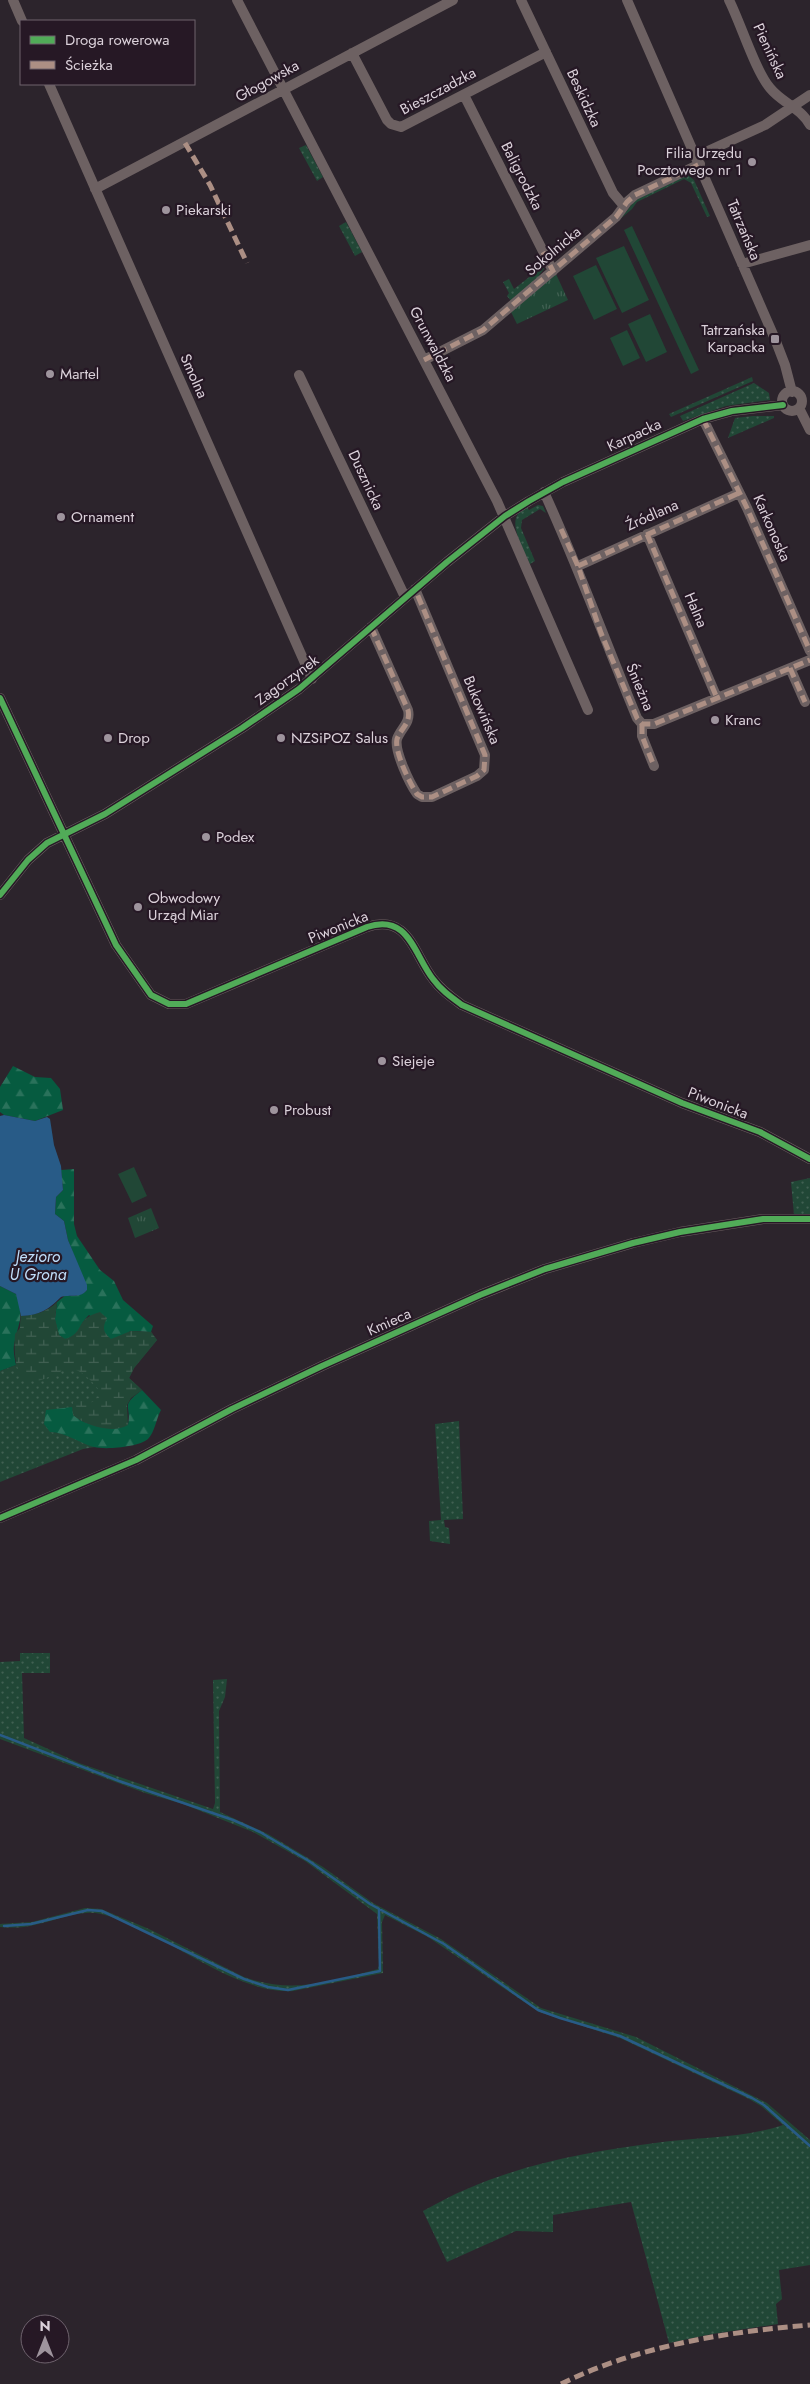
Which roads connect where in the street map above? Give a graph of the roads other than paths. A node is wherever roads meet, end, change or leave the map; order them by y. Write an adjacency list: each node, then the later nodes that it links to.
1 (13, 0): 8 (street)
2 (237, 0): 12 (street, Grunwaldzka)
3 (453, 0): 7 (street, Głogowska)
4 (521, 0): 10 (street, Beskidzka)
5 (627, 0): 17 (street, Tatrzańska)
6 (729, 0): 15 (street, Pienińska)
7 (439, 3): 9 (street, Głogowska)
8 (22, 20)
9 (352, 52): 12 (street, Głogowska); 13 (street, Bieszczadzka)
10 (546, 52): 13 (street, Bieszczadzka); 19 (street, Beskidzka)
11 (49, 85): 18 (street, Smolna)
12 (283, 90): 18 (street, Głogowska); 23 (street, Grunwaldzka)
13 (464, 95): 22 (street, Baligrodzka)
14 (810, 95): 15 (street, Sokolnicka)
15 (793, 107): 16 (street, Pienińska); 17 (street, Sokolnicka)
16 (810, 125)
17 (698, 160): 19 (street, Sokolnicka); 21 (street, Tatrzańska)
18 (95, 189): 41 (street, Smolna)
19 (624, 206): 22 (street, Sokolnicka)
20 (810, 245): 21 (street)
21 (742, 264): 25 (street, Tatrzańska)
22 (553, 271): 23 (street, Sokolnicka)
23 (424, 360): 32 (street, Grunwaldzka)
24 (299, 375): 36 (street, Dusznicka)
25 (792, 392): 26 (street); 27 (street)
26 (783, 405): 27 (street); 28 (street, Karpacka)
27 (803, 405): 29 (street)
28 (703, 419): 30 (street, Karpacka); 31 (street, Karkonoska)
29 (810, 430)
30 (544, 492): 32 (street, Karpacka); 34 (street, Śnieżna)
31 (739, 493): 33 (street, Źródlana); 38 (street, Karkonoska)
32 (505, 516): 35 (street, Zagorzynek); 45 (street, Grunwaldzka)
33 (647, 534): 34 (street, Źródlana); 43 (street, Halna)
34 (578, 566): 46 (street, Śnieżna)
35 (415, 589): 36 (street, Zagorzynek); 37 (street, Bukowińska)
36 (405, 597): 37 (street, Zagorzynek)
37 (371, 627): 41 (street, Zagorzynek)
38 (810, 651)
39 (810, 660): 40 (street, Śnieżna)
40 (790, 668): 43 (street, Śnieżna); 44 (street)
41 (312, 679): 48 (street, Zagorzynek)
42 (0, 698): 48 (street, Piwonicka)
43 (717, 698): 46 (street, Śnieżna)
44 (805, 702)
45 (588, 710)
46 (642, 724): 47 (street)
47 (654, 766)
48 (63, 834): 49 (street, Zagorzynek); 50 (street, Piwonicka)
49 (1, 893)
50 (810, 1159)
51 (810, 1219): 52 (street, Kmieca)
52 (0, 1518)

